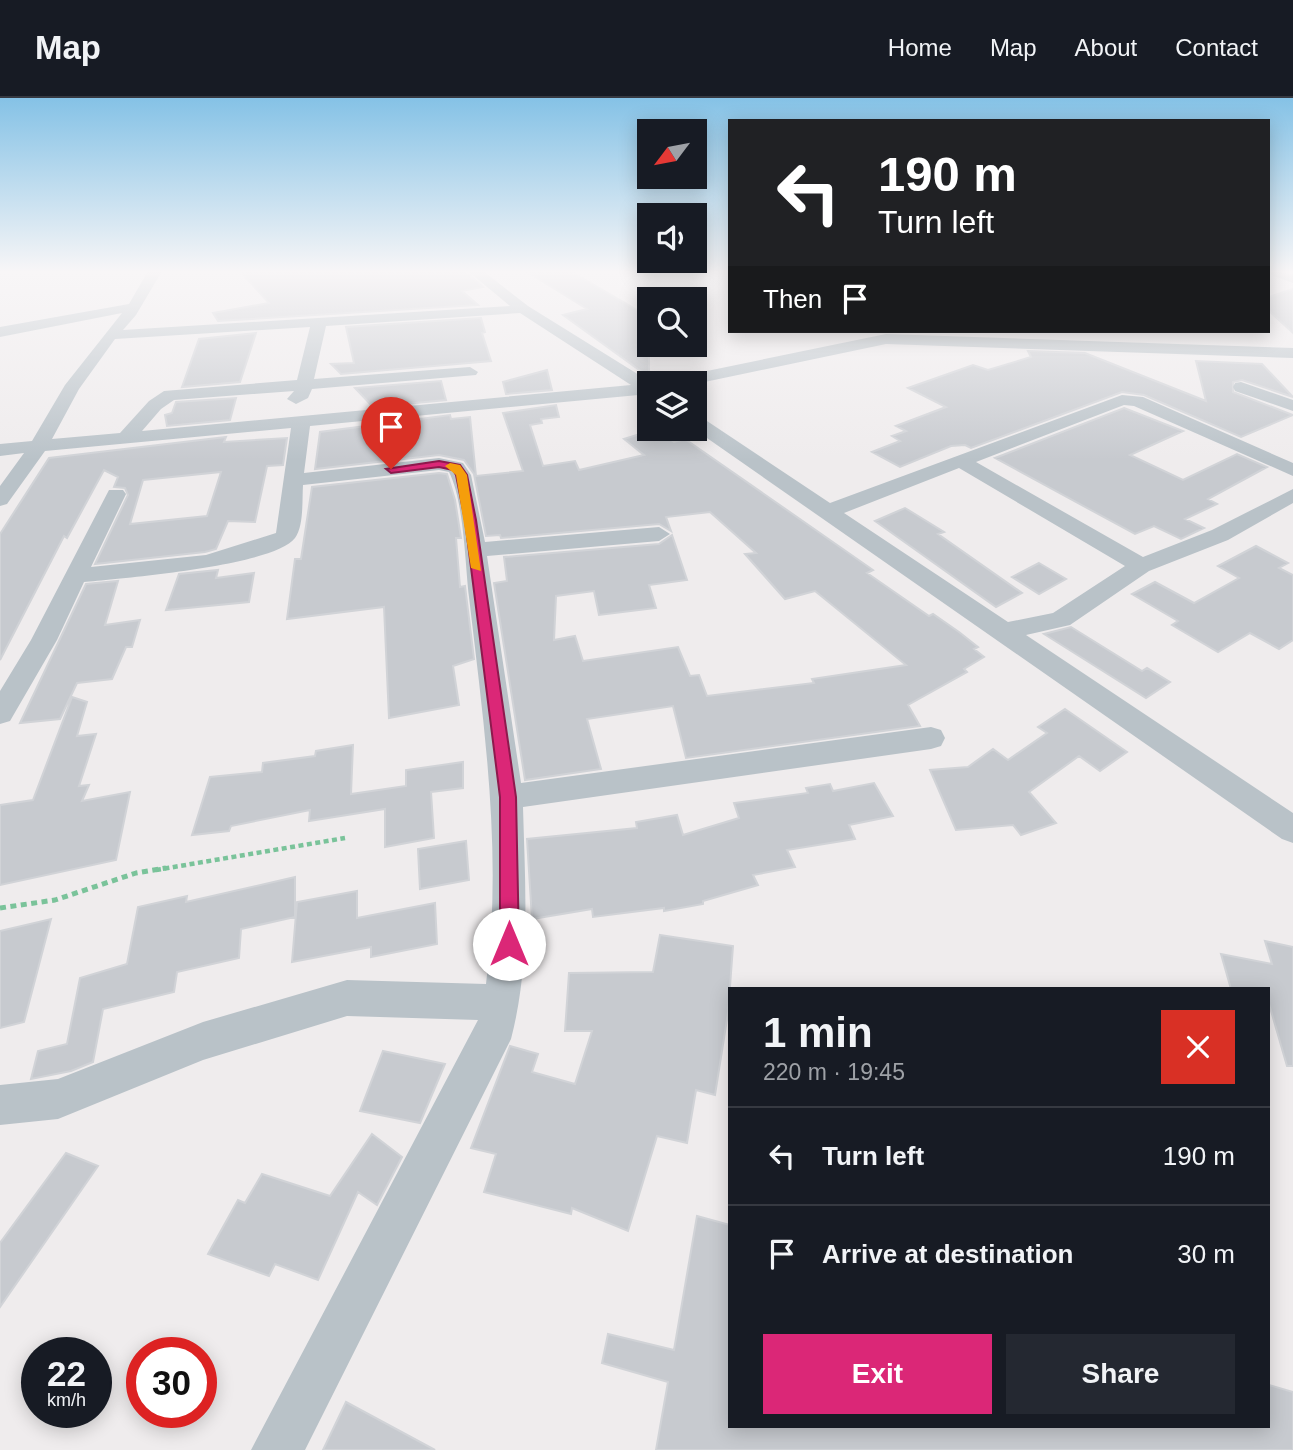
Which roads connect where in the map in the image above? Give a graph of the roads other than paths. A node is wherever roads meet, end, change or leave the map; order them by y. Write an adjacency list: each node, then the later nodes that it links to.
1 (125, 334): 4 (street)
2 (316, 334): 14 (street)
3 (563, 334): 11 (street)
4 (110, 335): 19 (street)
5 (907, 335): 7 (street); 10 (street)
6 (1236, 338): 7 (street)
7 (1253, 352): 8 (street)
8 (1293, 353)
9 (470, 372): 14 (street)
10 (707, 376)
11 (637, 380)
12 (1241, 387): 15 (street)
13 (637, 389): 16 (street)
14 (300, 392): 18 (street)
15 (1293, 406)
16 (301, 421): 18 (street); 24 (street)
17 (707, 429): 29 (street)
18 (126, 438): 19 (street)
19 (38, 446): 20 (street); 23 (street)
20 (0, 450)
21 (962, 462): 22 (street); 29 (street); 33 (street)
22 (1293, 470)
23 (8, 479): 27 (street)
24 (294, 480): 32 (street); 34 (street)
25 (116, 494): 34 (street)
26 (1293, 495): 28 (street)
27 (0, 500)
28 (1271, 508): 30 (street); 33 (street)
29 (826, 512): 35 (street)
30 (1293, 519)
31 (659, 534): 32 (street)
32 (475, 550): 38 (street)
33 (1141, 566): 35 (street)
34 (76, 576): 36 (street)
35 (1005, 631): 39 (street)
36 (0, 714)
37 (931, 738): 38 (street)
38 (508, 797): 40 (street)
39 (1293, 830)
40 (502, 1003): 41 (street); 42 (street)
41 (0, 1105)
42 (277, 1450)

